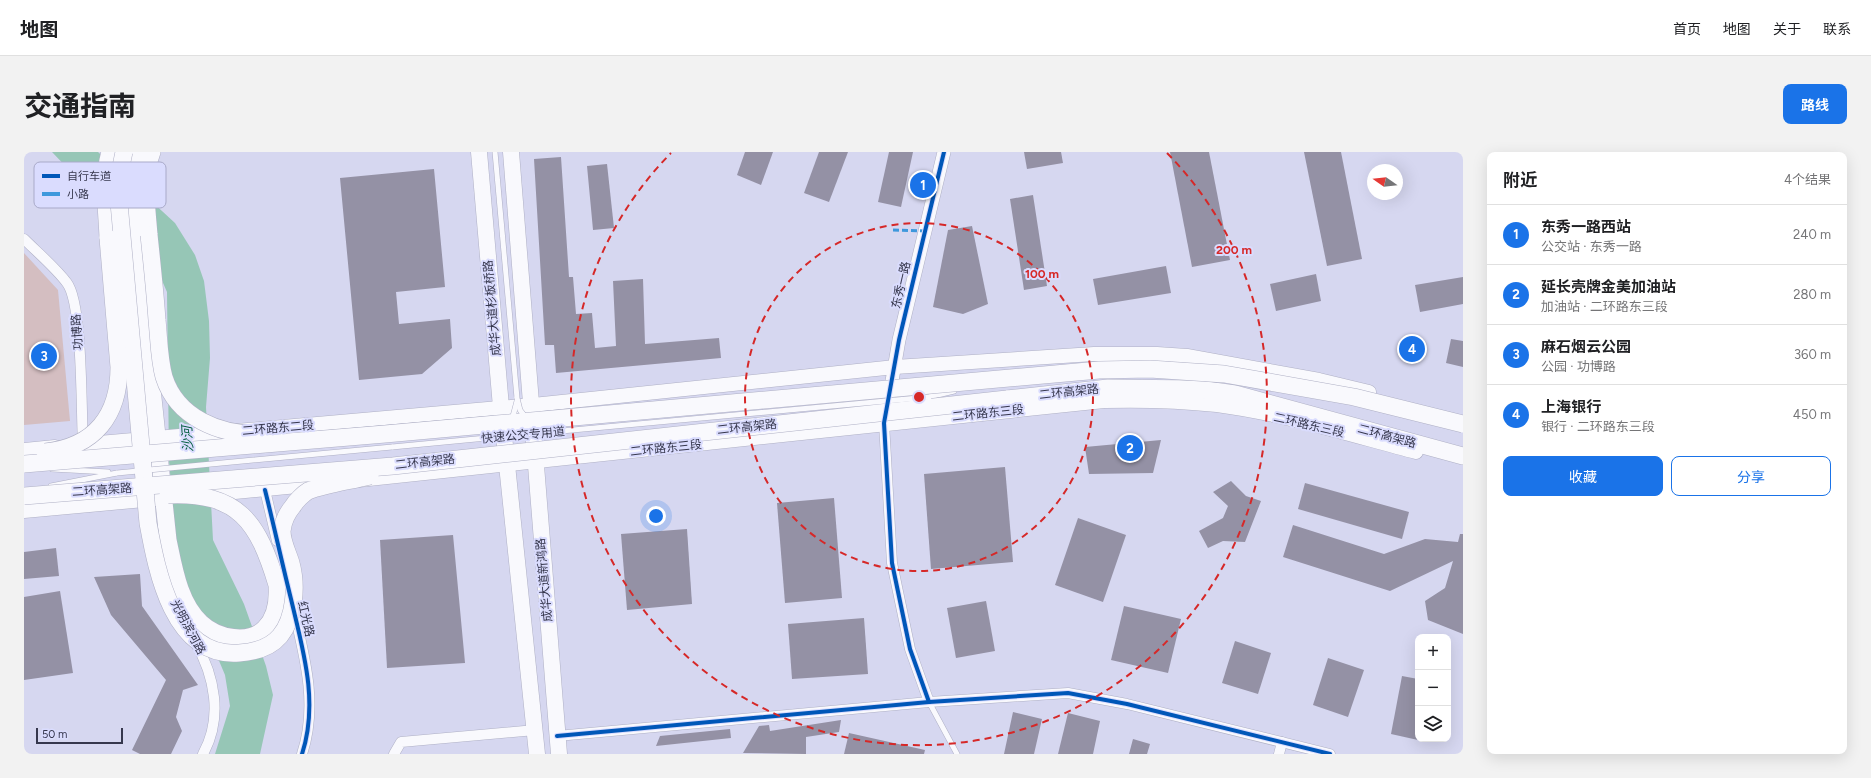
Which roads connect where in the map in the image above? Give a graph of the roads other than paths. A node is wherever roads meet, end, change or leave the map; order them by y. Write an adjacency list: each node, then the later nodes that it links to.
1 (110, 152): 9 (highway, bridge)
2 (124, 152): 10 (highway, bridge)
3 (140, 152): 11 (highway, bridge)
4 (152, 152): 12 (highway, bridge)
5 (479, 152): 26 (main road, 成华大道杉板桥路)
6 (495, 152): 22 (lane)
7 (511, 152): 25 (main road)
8 (944, 152): 18 (street, 东秀一路)
9 (107, 162)
10 (122, 162)
11 (137, 162)
12 (150, 162)
13 (107, 208): 35 (highway, bridge)
14 (119, 208): 41 (highway, bridge)
15 (133, 208): 53 (highway, bridge)
16 (147, 208): 32 (highway, bridge)
17 (24, 239): 33 (street, 功博路)
18 (895, 367): 25 (main road); 27 (main road); 28 (street, 东秀一路)
19 (1005, 378): 20 (lane, bridge); 29 (highway, 二环高架路, bridge); 32 (highway, 二环高架路, bridge)
20 (929, 397): 21 (lane); 30 (lane, 快速公交专用道, bridge)
21 (952, 397)
22 (517, 398): 30 (lane, bridge); 31 (lane, bridge)
23 (960, 398): 24 (lane, bridge)
24 (1007, 398): 36 (highway, 二环高架路); 41 (highway, 二环高架路, bridge)
25 (533, 405): 26 (main road, 二环路东二段); 37 (main road, 成华大道新鸿路)
26 (501, 407): 33 (main road, 二环路东二段); 38 (main road, 成华大道杉板桥路)
27 (1463, 416)
28 (884, 423): 37 (main road, 二环路东三段); 39 (main road, 二环路东三段); 57 (street)
29 (1463, 424)
30 (550, 432): 31 (lane, 快速公交专用道, bridge)
31 (497, 437): 44 (lane, 快速公交专用道, bridge)
32 (323, 438): 40 (highway, 二环高架路, bridge)
33 (83, 444): 34 (main road, 二环路东二段)
34 (24, 450)
35 (24, 454)
36 (1463, 456)
37 (535, 462): 38 (main road, 二环路东三段); 59 (main road, 成华大道新鸿路)
38 (508, 464): 48 (main road); 58 (main road, 成华大道新鸿路)
39 (1463, 464)
40 (32, 466): 42 (lane)
41 (393, 466): 47 (highway, 二环高架路, bridge)
42 (24, 468)
43 (47, 469): 44 (lane)
44 (117, 473): 45 (lane)
45 (47, 487)
46 (40, 488): 49 (lane)
47 (114, 489): 50 (highway, bridge); 54 (highway, 二环高架路, bridge)
48 (265, 490): 55 (main road, bridge); 62 (street, 红光路)
49 (24, 491)
50 (163, 495)
51 (163, 495): 52 (highway, bridge)
52 (163, 495)
53 (163, 495)
54 (24, 496)
55 (153, 500): 56 (main road); 61 (street, 光明滨河路)
56 (24, 511)
57 (928, 702): 59 (street); 60 (street); 66 (lane)
58 (535, 730): 63 (street); 64 (main road, 成华大道新鸿路)
59 (557, 736): 65 (main road, 成华大道新鸿路)
60 (1282, 742): 67 (street); 68 (street)
61 (203, 754)
62 (302, 754)
63 (394, 754)
64 (537, 754)
65 (559, 754)
66 (957, 754)
67 (1279, 754)
68 (1330, 754)

